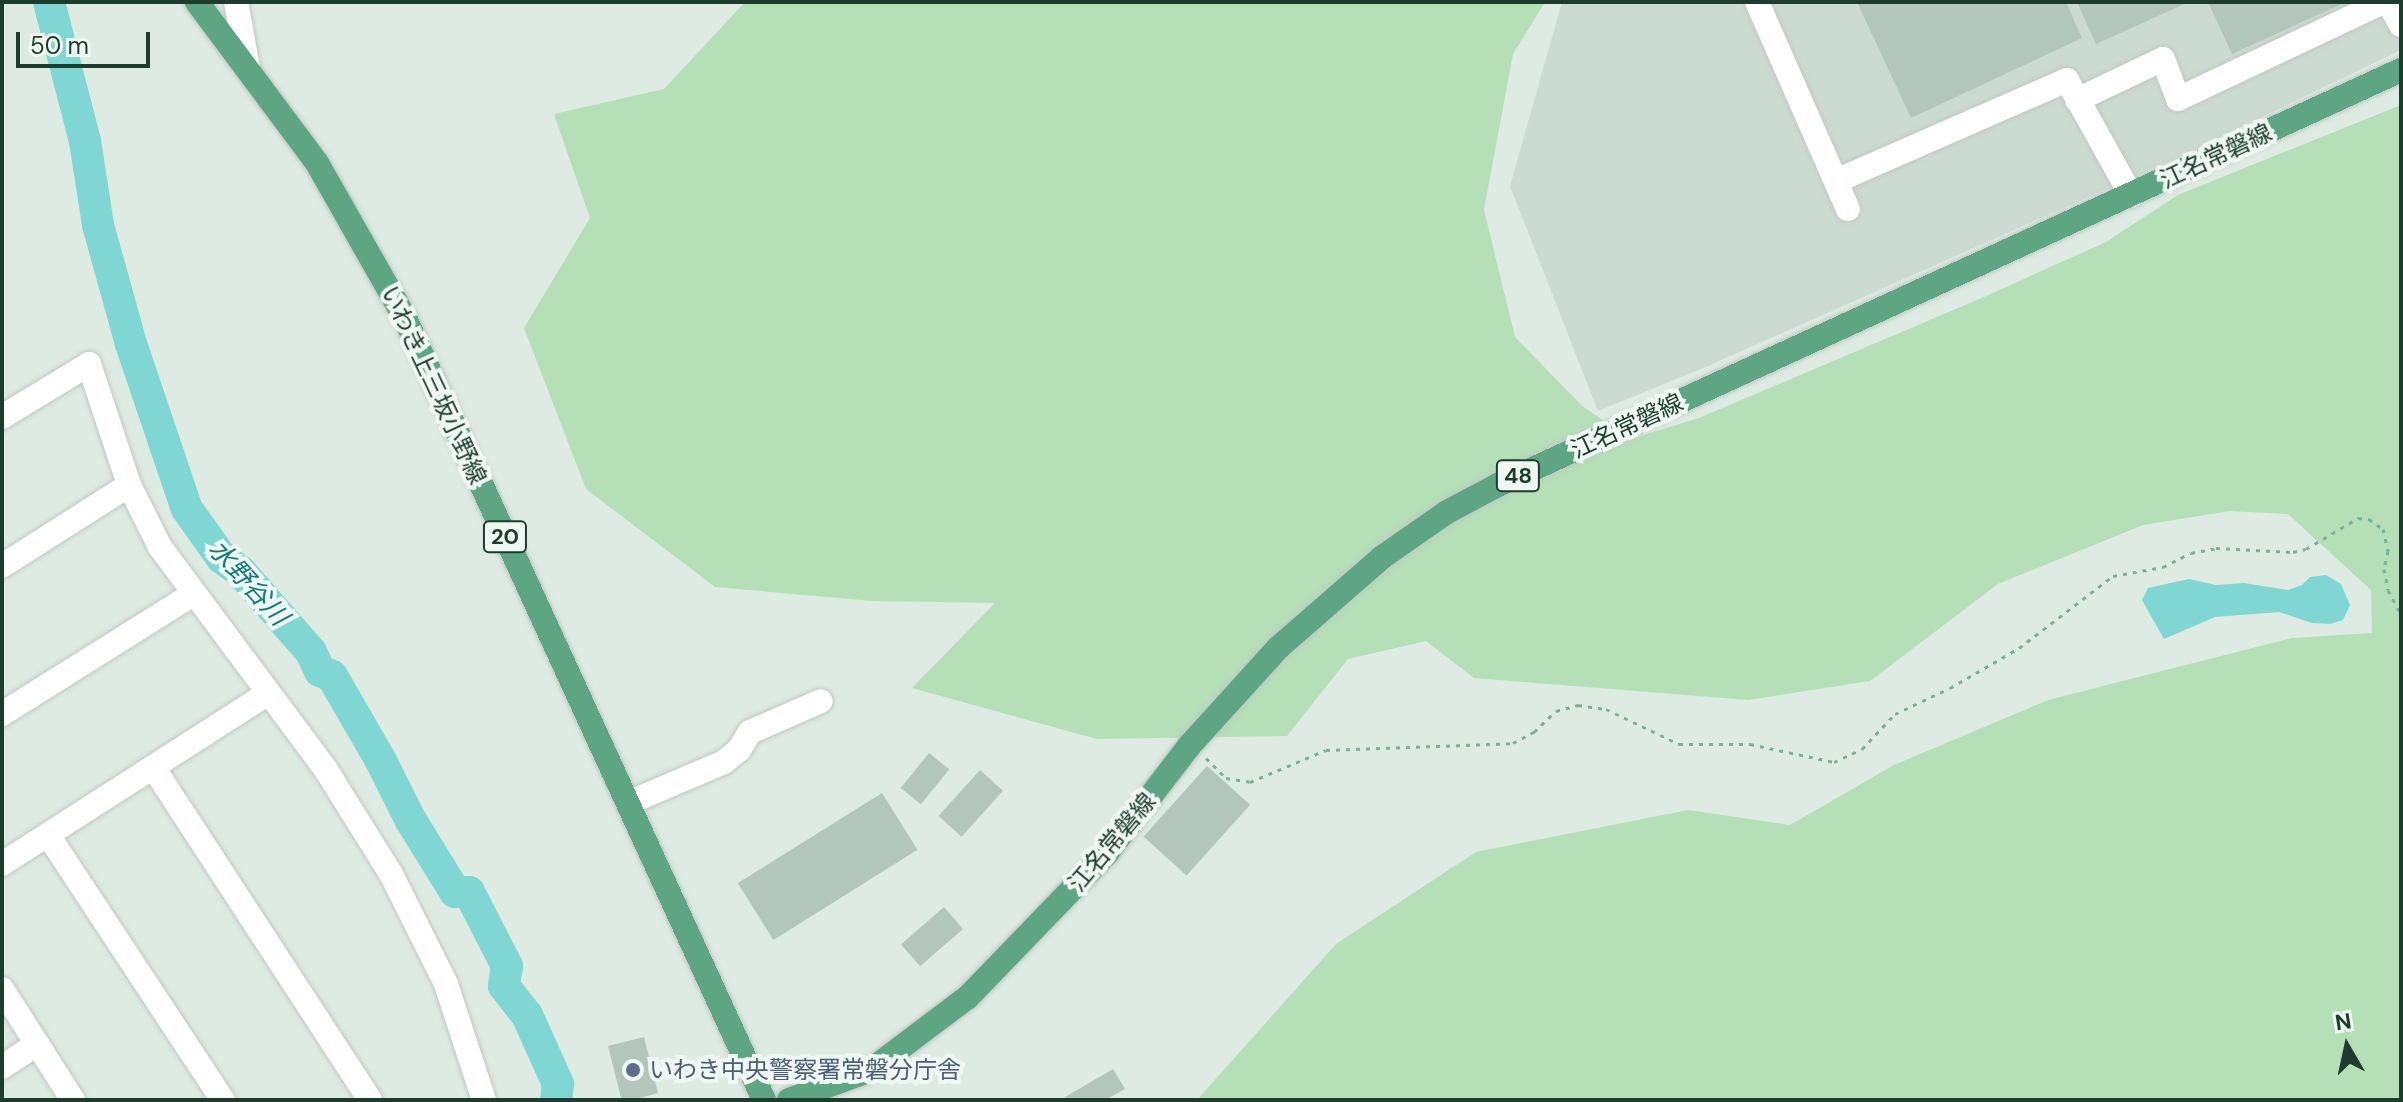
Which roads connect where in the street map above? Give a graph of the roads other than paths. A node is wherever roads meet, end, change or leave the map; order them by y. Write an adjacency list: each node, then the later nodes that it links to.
1 (197, 2): 6 (main road, いわき上三坂小野線 / 20)
2 (236, 2): 6 (street)
3 (1757, 2): 9 (street)
4 (2385, 2): 5 (street); 8 (street)
5 (2401, 25)
6 (248, 68): 20 (main road, いわき上三坂小野線 / 20)
7 (2401, 70): 10 (main road, 江名常磐線 / 48)
8 (2077, 100): 9 (street); 10 (street)
9 (1836, 181): 11 (street)
10 (2131, 195): 31 (main road, 江名常磐線 / 48)
11 (1848, 209)
12 (2, 417): 13 (street)
13 (129, 485): 14 (street); 15 (street)
14 (2, 566)
15 (193, 594): 16 (street); 18 (street)
16 (267, 694): 19 (street); 29 (street)
17 (821, 701): 20 (street)
18 (2, 714)
19 (153, 767): 21 (street); 28 (street)
20 (628, 803): 30 (main road, いわき上三坂小野線 / 20)
21 (48, 835): 22 (street); 27 (street)
22 (2, 864)
23 (2, 989): 24 (street)
24 (37, 1044): 25 (street); 26 (street)
25 (2, 1067)
26 (73, 1100)
27 (223, 1100)
28 (370, 1100)
29 (484, 1100)
30 (764, 1100)
31 (789, 1100)

